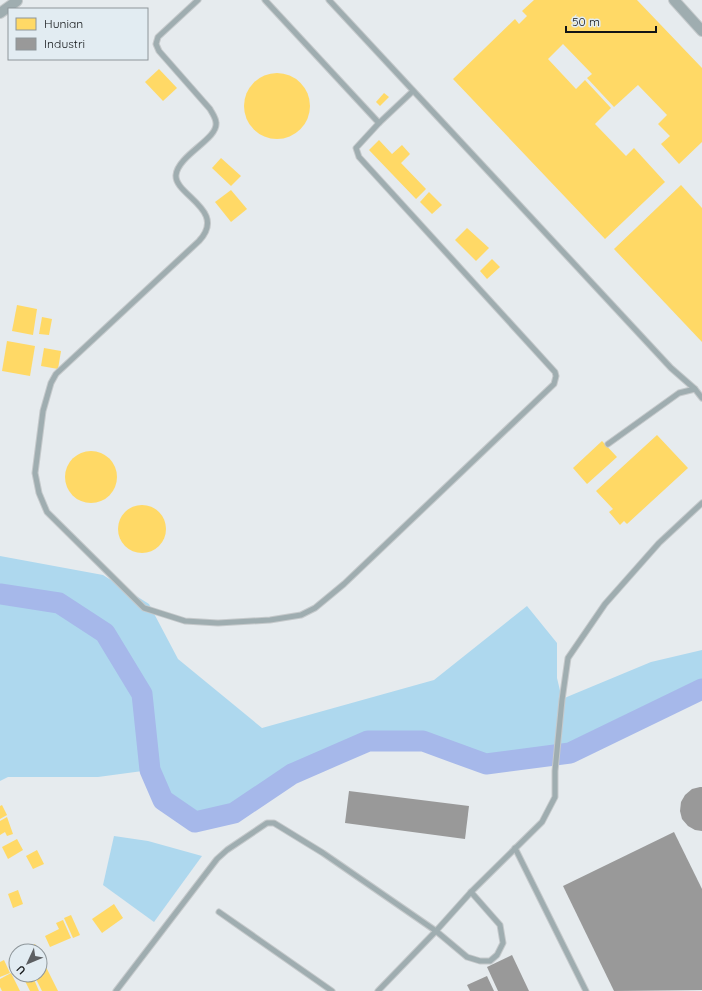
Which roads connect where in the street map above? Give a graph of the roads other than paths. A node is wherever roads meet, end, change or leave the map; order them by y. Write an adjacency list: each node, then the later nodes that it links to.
1 (198, 0): 9 (lane)
2 (264, 0): 9 (lane)
3 (329, 0): 8 (lane)
4 (674, 0): 7 (street)
5 (17, 1): 6 (street)
6 (0, 13)
7 (702, 31)
8 (413, 91): 9 (lane); 10 (lane)
9 (379, 123)
10 (695, 389): 11 (lane); 12 (lane)
11 (702, 398)
12 (608, 444)
13 (702, 503): 14 (lane)
14 (515, 848): 15 (lane); 21 (lane)
15 (470, 892): 17 (lane); 17 (lane)
16 (219, 912): 19 (lane)
17 (436, 931): 18 (lane); 20 (lane)
18 (116, 991)
19 (332, 991)
20 (378, 991)
21 (586, 991)

